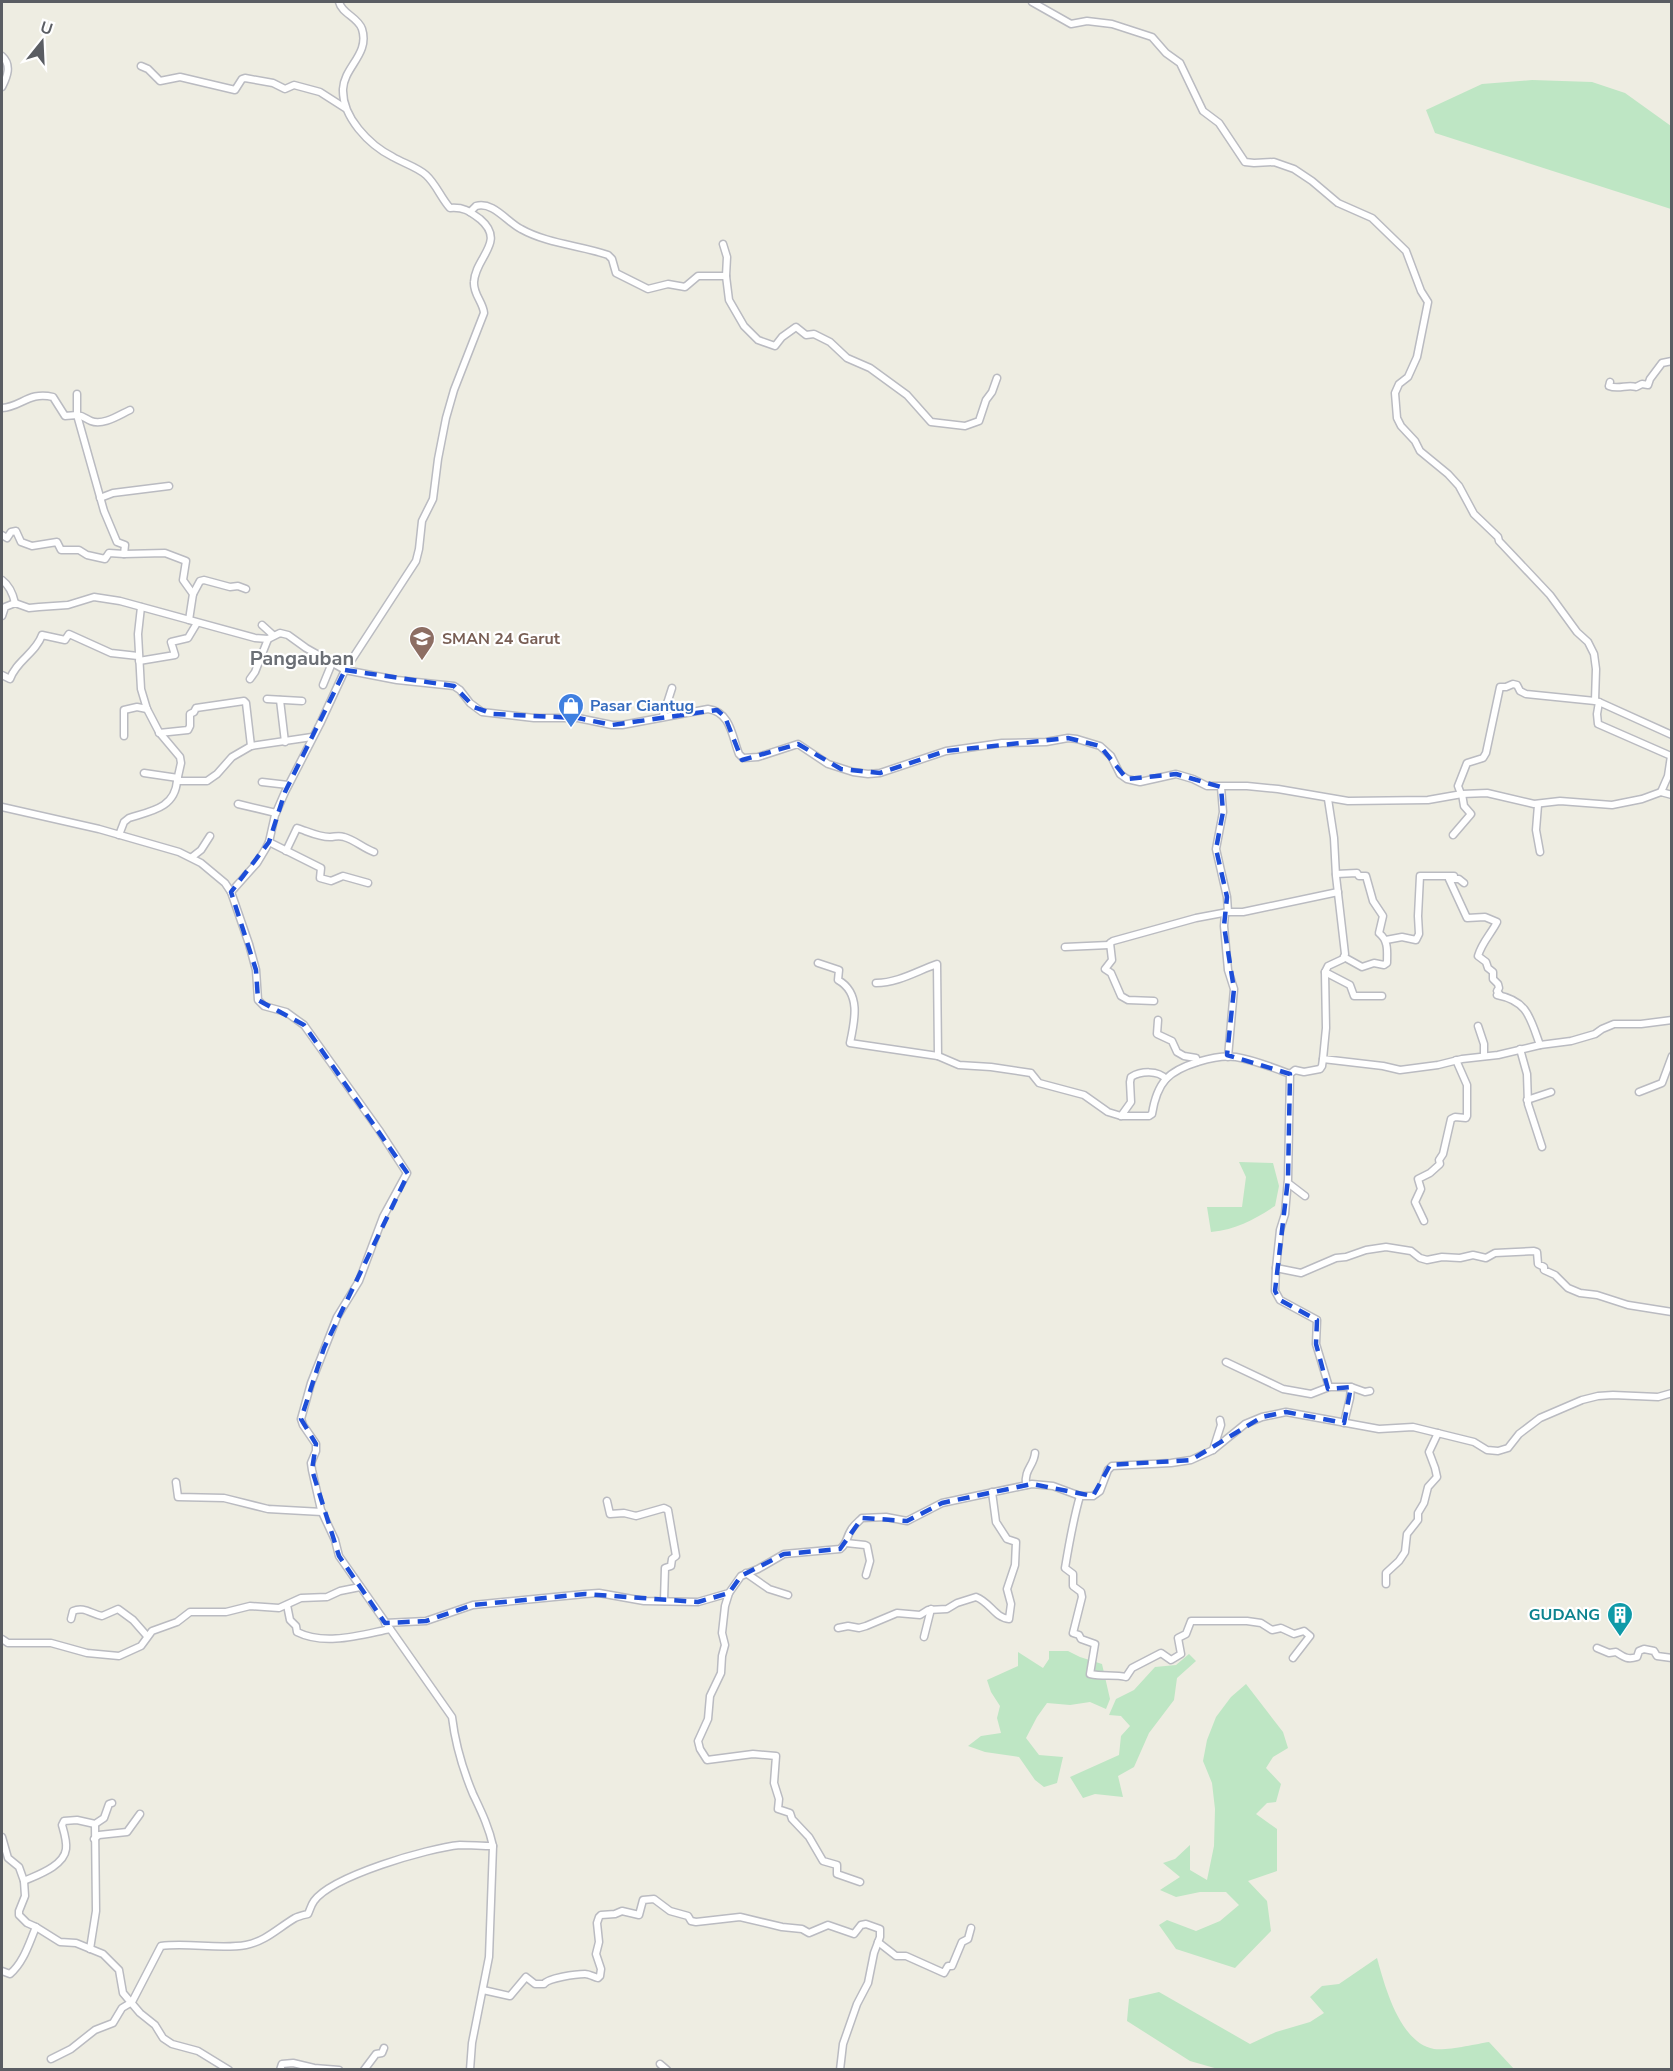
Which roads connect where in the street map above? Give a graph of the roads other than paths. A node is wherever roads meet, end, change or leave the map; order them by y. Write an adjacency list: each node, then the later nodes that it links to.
1 (339, 2): 6 (street)
2 (1032, 2): 41 (street)
3 (2, 56): 5 (street)
4 (141, 66): 6 (street)
5 (2, 87)
6 (345, 108): 7 (street)
7 (470, 212): 9 (street); 33 (street)
8 (723, 244): 9 (street)
9 (726, 276): 11 (street)
10 (1671, 361): 12 (street)
11 (997, 378)
12 (1610, 382)
13 (77, 393): 16 (street)
14 (2, 408): 16 (street)
15 (130, 410): 16 (street)
16 (78, 415): 18 (street)
17 (169, 486): 18 (street)
18 (100, 498): 20 (street)
19 (2, 535): 20 (street)
20 (124, 554): 23 (street)
21 (2, 580): 24 (street)
22 (246, 589): 23 (street)
23 (193, 594): 27 (street)
24 (15, 603): 25 (street); 26 (street)
25 (141, 607): 27 (street); 31 (street)
26 (2, 616)
27 (189, 620): 28 (street)
28 (198, 622): 30 (street); 31 (street)
29 (262, 626): 30 (street)
30 (271, 637): 32 (street); 35 (street)
31 (139, 658): 34 (street); 42 (street)
32 (332, 663): 33 (street); 36 (street)
33 (345, 670): 43 (street); 47 (street)
34 (2, 675)
35 (249, 680)
36 (323, 685)
37 (672, 688): 43 (street)
38 (267, 699): 39 (street)
39 (280, 700): 40 (street); 48 (street)
40 (302, 701)
41 (1597, 702): 45 (street); 50 (street); 57 (street)
42 (147, 709): 44 (street); 46 (street)
43 (663, 716): 55 (street)
44 (159, 733): 49 (street); 52 (street)
45 (1671, 735)
46 (124, 736)
47 (312, 737): 48 (street); 54 (street)
48 (285, 742): 49 (street)
49 (251, 746): 52 (street)
50 (1671, 755): 56 (street)
51 (144, 773): 52 (street)
52 (178, 779): 64 (street)
53 (262, 782): 54 (street)
54 (288, 785): 63 (street)
55 (1221, 787): 59 (street); 76 (street)
56 (1661, 792): 58 (street); 61 (street)
57 (1462, 794): 59 (street); 61 (street); 65 (street)
58 (1671, 795)
59 (1328, 798): 72 (street)
60 (238, 804): 63 (street)
61 (1538, 805): 70 (street)
62 (2, 807): 64 (street)
63 (276, 813): 67 (street)
64 (119, 835): 71 (street)
65 (1453, 835)
66 (210, 836): 71 (street)
67 (269, 842): 68 (street); 74 (street)
68 (286, 851): 69 (street); 73 (street)
69 (374, 852)
70 (1540, 852)
71 (192, 857): 74 (street)
72 (1336, 874): 75 (street); 77 (street)
73 (368, 883)
74 (231, 892): 125 (street)
75 (1338, 892): 76 (street); 80 (street)
76 (1226, 913): 78 (street); 94 (street)
77 (1386, 940): 80 (street); 89 (street)
78 (1109, 945): 79 (street); 85 (street)
79 (1065, 947)
80 (1344, 957): 82 (street)
81 (818, 963): 91 (street)
82 (1325, 972): 84 (street); 95 (street)
83 (876, 983): 91 (street)
84 (1382, 996)
85 (1154, 1001)
86 (1158, 1020): 97 (street)
87 (1671, 1020): 89 (street)
88 (1478, 1026): 92 (street)
89 (1540, 1045): 90 (street)
90 (1520, 1049): 92 (street); 102 (street)
91 (938, 1056): 103 (street)
92 (1484, 1056): 96 (street)
93 (1671, 1056): 101 (street)
94 (1228, 1057): 97 (street); 98 (street)
95 (1323, 1059): 96 (street); 98 (street)
96 (1456, 1060): 107 (street)
97 (1197, 1062): 99 (street)
98 (1290, 1074): 105 (street)
99 (1166, 1078): 103 (street); 103 (street)
100 (1551, 1092): 102 (street)
101 (1640, 1092)
102 (1527, 1100): 104 (street)
103 (1121, 1116)
104 (1542, 1147)
105 (1288, 1183): 106 (street); 108 (street)
106 (1305, 1196)
107 (1424, 1221)
108 (1276, 1268): 109 (street); 111 (street)
109 (1671, 1311)
110 (1226, 1362): 111 (street)
111 (1329, 1387): 112 (street)
112 (1351, 1387): 113 (street); 116 (street)
113 (1370, 1391)
114 (1671, 1393): 117 (street)
115 (1220, 1420): 118 (street)
116 (1344, 1423): 117 (street); 118 (street)
117 (1438, 1433): 129 (street)
118 (1213, 1450): 123 (street)
119 (1035, 1453): 121 (street)
120 (176, 1482): 125 (street)
121 (1026, 1485): 122 (street); 123 (street)
122 (992, 1492): 126 (street); 135 (street)
123 (1080, 1496): 144 (street)
124 (607, 1501): 133 (street)
125 (322, 1512): 130 (street)
126 (846, 1543): 127 (street); 128 (street)
127 (746, 1573): 131 (street); 132 (street)
128 (866, 1575)
129 (1386, 1584)
130 (360, 1587): 134 (street); 137 (street)
131 (729, 1593): 133 (street); 153 (street)
132 (788, 1595)
133 (664, 1601): 137 (street)
134 (287, 1605): 139 (street); 140 (street)
135 (931, 1609): 138 (street); 141 (street)
136 (71, 1619): 140 (street)
137 (385, 1623): 139 (street)
138 (838, 1628)
139 (390, 1629): 151 (street)
140 (147, 1636): 142 (street)
141 (924, 1637)
142 (2, 1639)
143 (1597, 1648): 145 (street)
144 (1293, 1658)
145 (1671, 1658)
146 (112, 1803): 148 (street)
147 (140, 1814): 150 (street)
148 (95, 1824): 150 (street); 152 (street)
149 (2, 1837): 152 (street)
150 (94, 1839): 157 (street)
151 (493, 1846): 159 (street); 160 (street)
152 (24, 1881): 154 (street)
153 (860, 1882)
154 (36, 1927): 157 (street); 158 (street)
155 (971, 1928): 156 (street)
156 (878, 1942): 159 (street); 170 (street)
157 (90, 1950): 160 (street)
158 (2, 1971)
159 (483, 1990): 168 (street)
160 (132, 2002): 162 (street); 164 (street)
161 (384, 2048): 167 (street)
162 (51, 2059)
163 (660, 2064): 169 (street)
164 (229, 2070)
165 (280, 2070): 166 (street)
166 (339, 2070)
167 (364, 2070)
168 (470, 2070)
169 (667, 2070)
170 (840, 2070)

